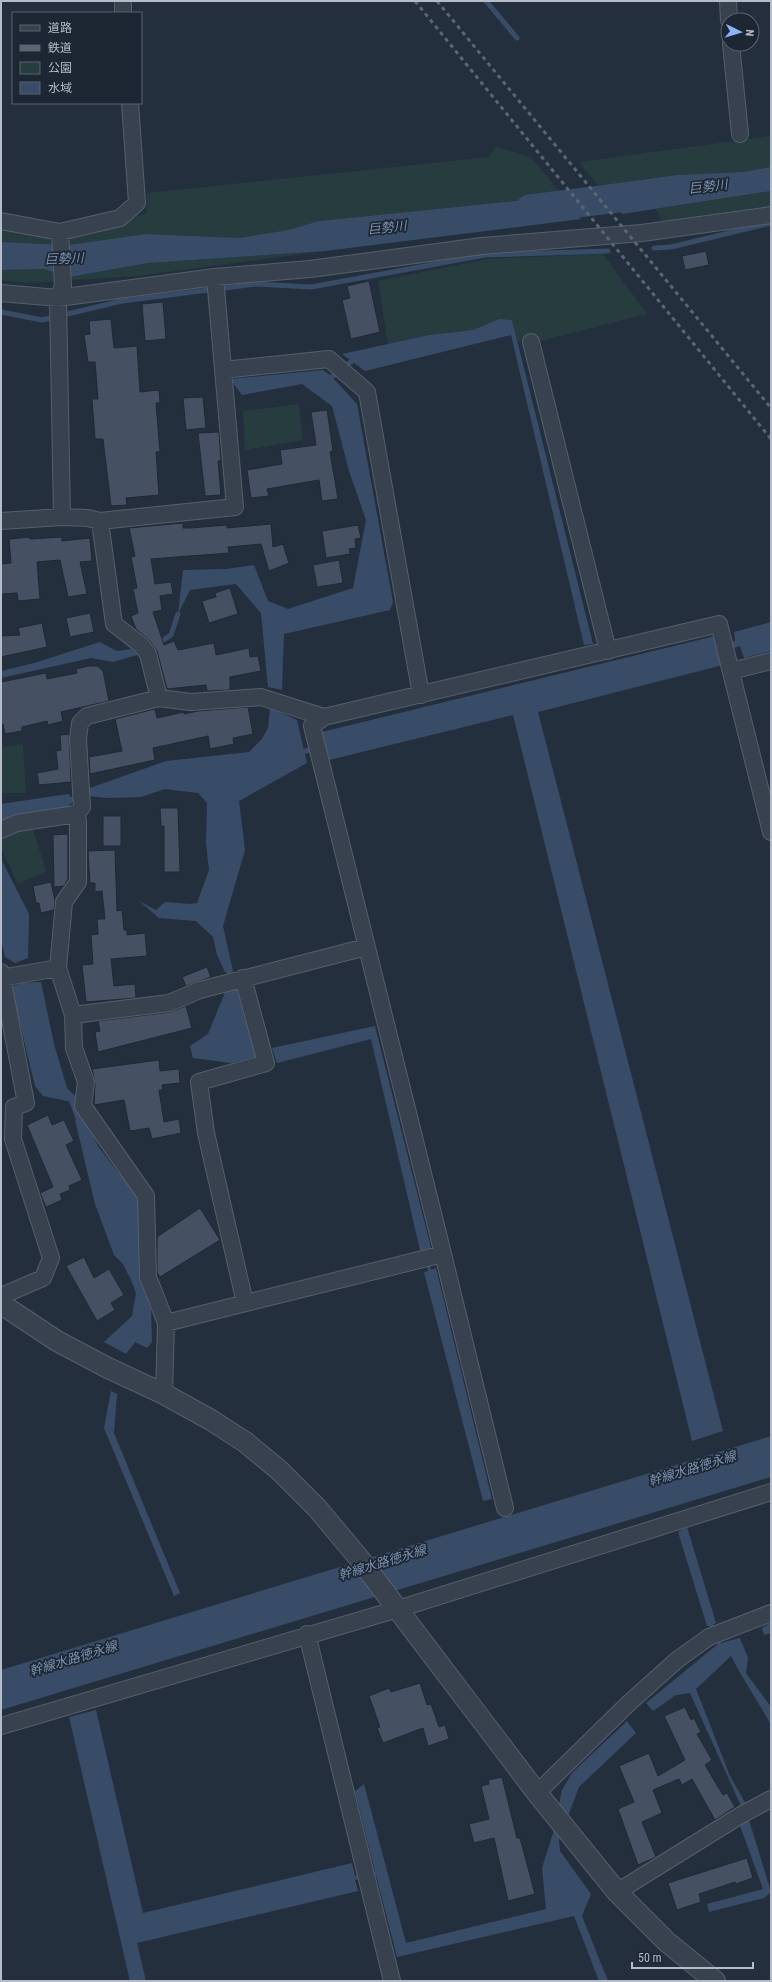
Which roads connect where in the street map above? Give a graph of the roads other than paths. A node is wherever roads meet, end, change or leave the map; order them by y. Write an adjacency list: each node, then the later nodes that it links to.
1 (123, 1): 3 (street)
2 (728, 1): 4 (street)
3 (124, 12)
4 (729, 12)
5 (732, 52): 7 (street)
6 (130, 104): 10 (street)
7 (740, 134)
8 (771, 215): 11 (street)
9 (1, 221): 10 (street)
10 (60, 232): 13 (street)
11 (215, 277): 13 (street); 15 (street)
12 (1, 294): 13 (street)
13 (60, 297): 16 (street)
14 (531, 342): 19 (street)
15 (223, 370): 18 (street); 22 (street)
16 (62, 517): 17 (street); 18 (street)
17 (1, 521)
18 (100, 521): 23 (street)
19 (608, 651): 21 (street); 22 (street)
20 (771, 661): 21 (street)
21 (731, 671): 27 (street)
22 (421, 695): 24 (street)
23 (159, 698): 24 (street); 25 (street)
24 (324, 717): 28 (street)
25 (79, 810): 26 (street); 29 (street)
26 (1, 830)
27 (771, 832)
28 (366, 947): 31 (street); 33 (street)
29 (58, 968): 30 (street); 32 (street)
30 (1, 976): 34 (street)
31 (235, 980): 32 (street); 36 (street)
32 (73, 1015): 37 (street)
33 (440, 1255): 36 (street); 40 (street)
34 (1, 1296)
35 (1, 1304): 38 (street)
36 (245, 1304): 37 (street)
37 (166, 1323): 38 (street)
38 (164, 1394): 41 (street)
39 (771, 1492): 41 (street)
40 (506, 1508)
41 (394, 1604): 43 (street); 45 (street)
42 (771, 1613): 45 (street)
43 (308, 1634): 44 (street); 49 (street)
44 (1, 1726)
45 (537, 1793): 47 (street)
46 (771, 1798): 47 (street)
47 (617, 1892): 48 (street)
48 (712, 1980)
49 (392, 1981)

